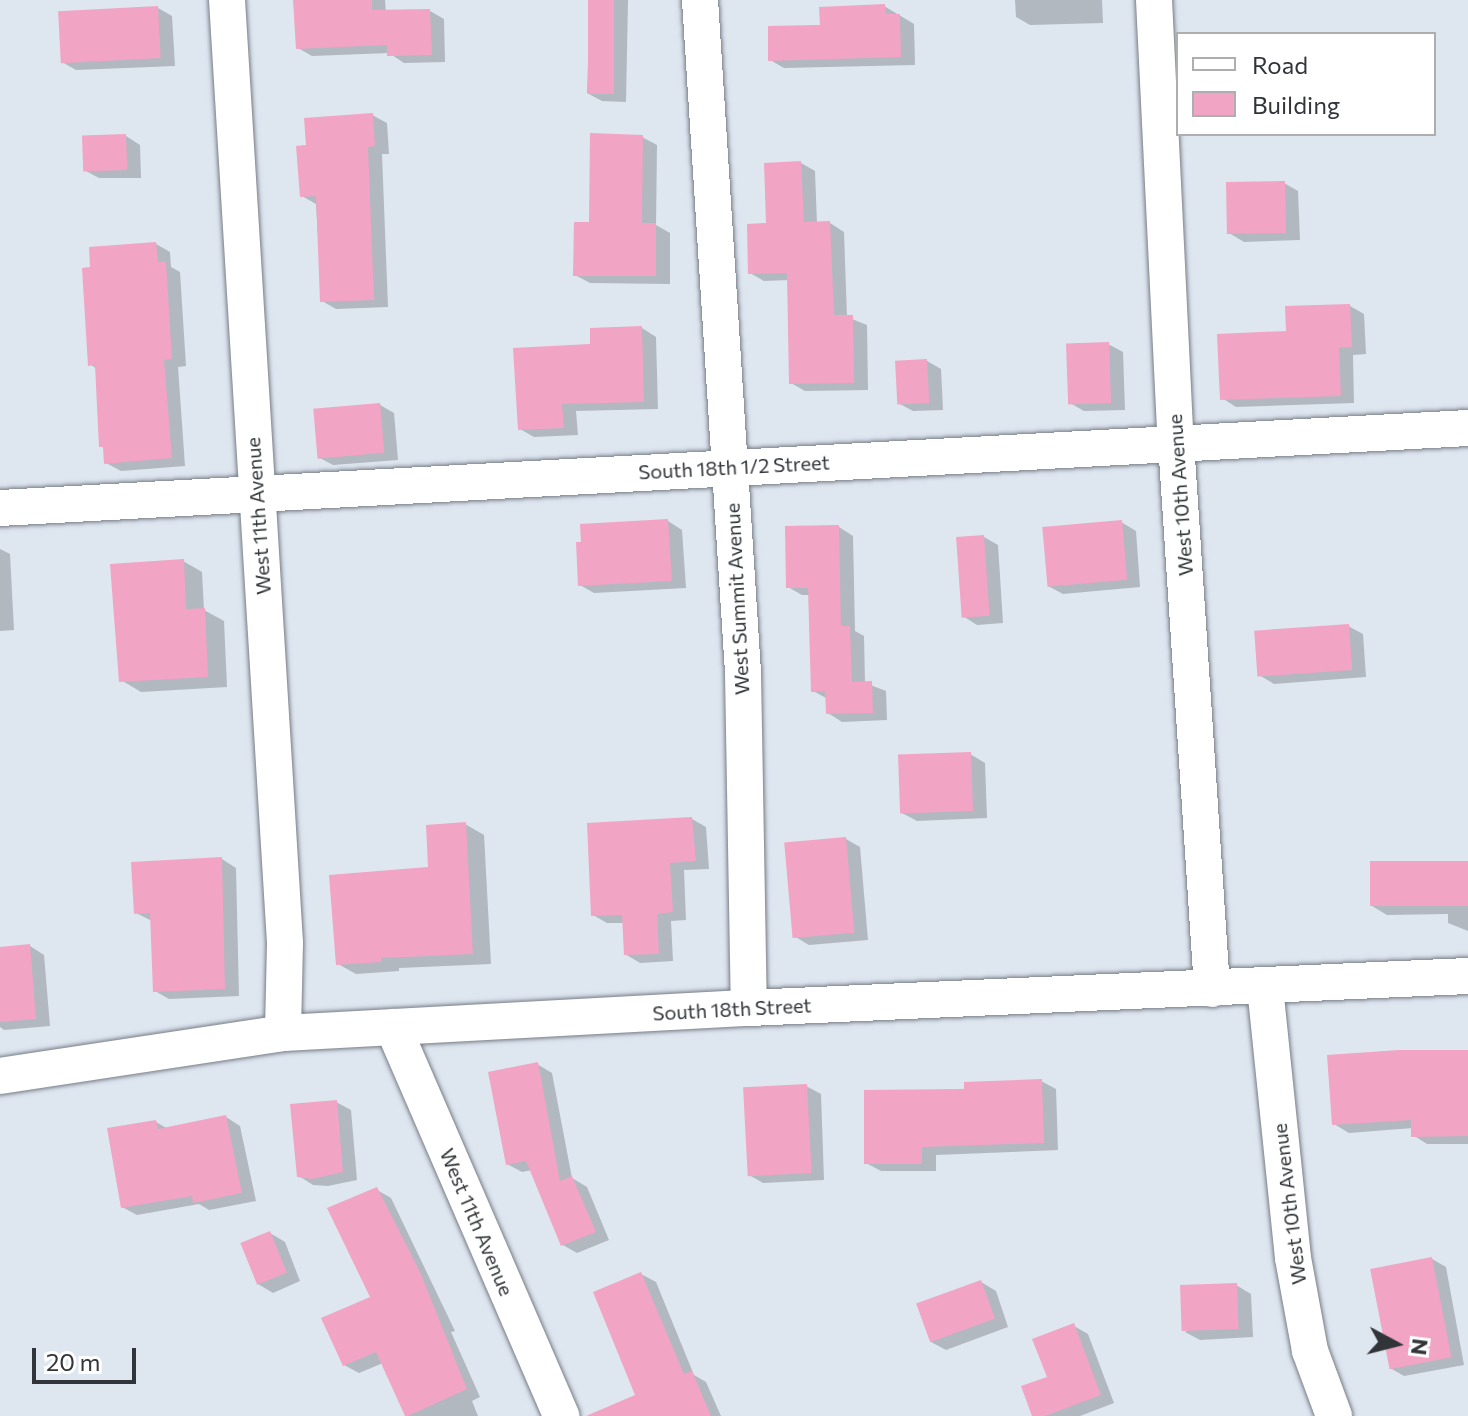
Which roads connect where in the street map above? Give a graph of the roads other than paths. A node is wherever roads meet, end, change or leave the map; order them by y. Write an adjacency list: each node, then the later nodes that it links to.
1 (227, 0): 7 (street, West 11th Avenue)
2 (700, 0): 6 (street, West Summit Avenue)
3 (1154, 0): 5 (street, West 10th Avenue)
4 (1468, 428): 5 (street, South 18th 1/2 Street)
5 (1176, 442): 6 (street, South 18th 1/2 Street); 11 (street, West 10th Avenue)
6 (730, 468): 7 (street, South 18th 1/2 Street); 12 (street, West Summit Avenue)
7 (256, 493): 8 (street, South 18th 1/2 Street); 14 (street, West 11th Avenue)
8 (0, 508)
9 (1468, 976): 10 (street, South 18th Street)
10 (1265, 987): 11 (street, South 18th Street); 17 (street, West 10th Avenue)
11 (1212, 989): 12 (street, South 18th Street)
12 (749, 1008): 13 (street, South 18th Street)
13 (393, 1027): 14 (street, South 18th Street); 16 (street, West 11th Avenue)
14 (283, 1033): 15 (street, South 18th Street)
15 (0, 1076)
16 (561, 1416)
17 (1334, 1416)

